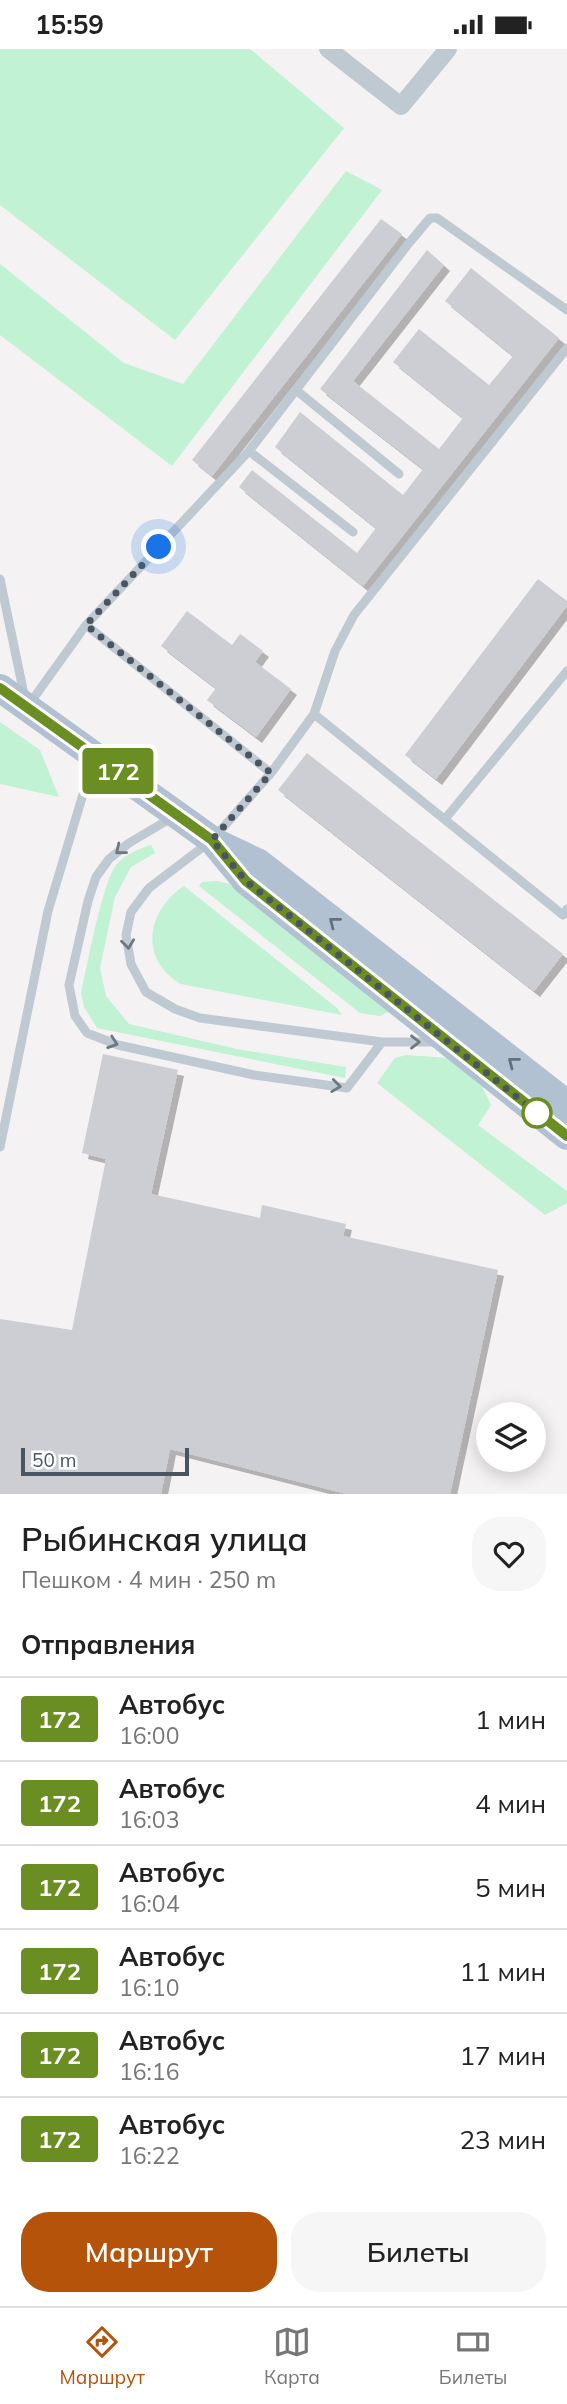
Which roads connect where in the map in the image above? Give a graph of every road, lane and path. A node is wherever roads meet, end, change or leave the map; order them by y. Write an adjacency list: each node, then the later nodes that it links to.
1 (328, 49): 2 (street)
2 (448, 49)
3 (567, 310): 5 (lane)
4 (567, 348): 14 (lane)
5 (296, 390): 6 (lane); 7 (lane)
6 (249, 451): 8 (lane); 10 (lane)
7 (399, 474)
8 (354, 533)
9 (0, 579): 13 (lane)
10 (86, 625): 13 (lane); 16 (lane)
11 (567, 671): 18 (lane)
12 (0, 688): 13 (main road)
13 (27, 707): 15 (main road)
14 (314, 714): 16 (lane); 18 (lane)
15 (95, 754): 17 (main road); 25 (lane)
16 (271, 773): 19 (lane)
17 (177, 814): 19 (main road); 21 (lane, one-way to 21)
18 (445, 818): 20 (lane)
19 (212, 840): 21 (lane, one-way to 21); 22 (main road); 23 (main road, one-way to 19)
20 (567, 909)
21 (382, 1042): 22 (lane, one-way to 22)
22 (447, 1042): 24 (main road)
23 (567, 1104)
24 (567, 1136)
25 (0, 1147)

